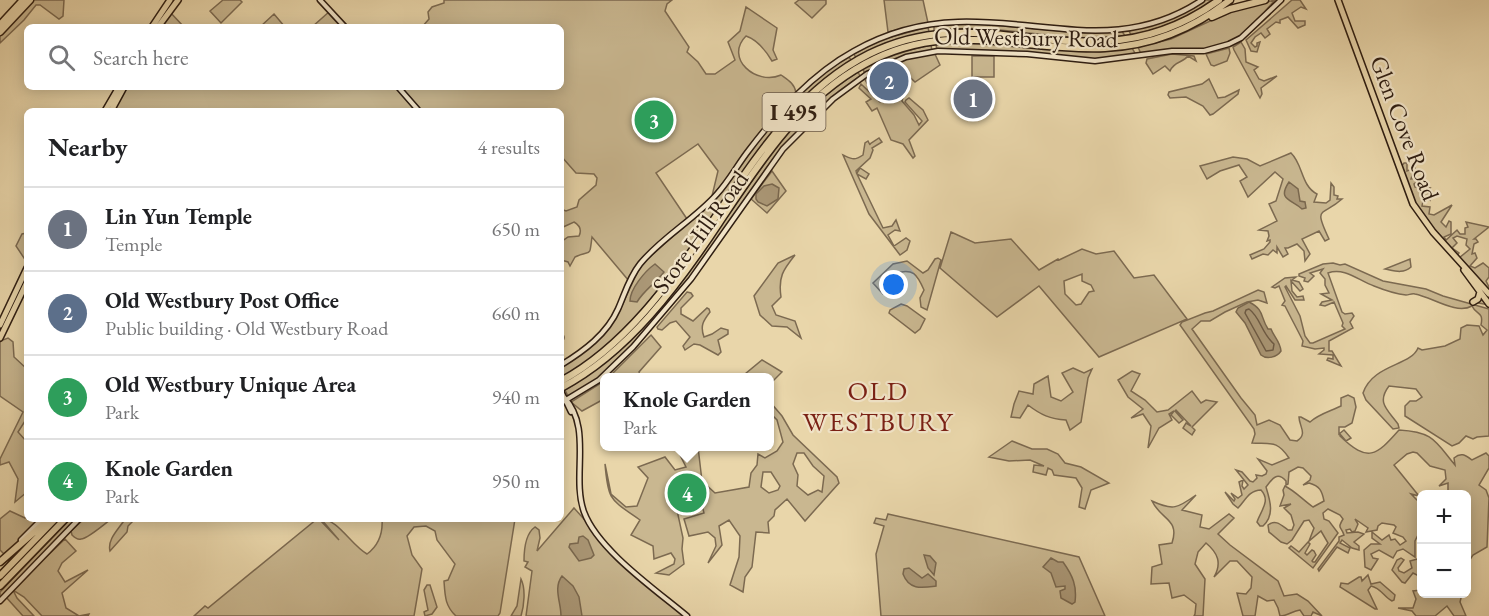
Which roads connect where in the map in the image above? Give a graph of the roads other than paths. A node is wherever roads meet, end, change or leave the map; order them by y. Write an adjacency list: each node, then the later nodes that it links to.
1 (23, 0): 17 (highway)
2 (30, 0): 19 (highway)
3 (170, 0): 14 (main road)
4 (177, 0): 15 (main road)
5 (320, 0): 16 (main road)
6 (1202, 0): 20 (main road, Old Westbury Road)
7 (1215, 0): 13 (highway)
8 (1219, 0): 13 (highway, I 495)
9 (1230, 0): 18 (highway, I 495)
10 (1265, 0): 18 (highway)
11 (1281, 0): 21 (main road, Old Westbury Road)
12 (1338, 0): 28 (main road, Glen Cove Road)
13 (1202, 12): 40 (highway, I 495)
14 (154, 24)
15 (160, 24)
16 (342, 24)
17 (0, 25)
18 (1179, 31): 41 (highway, I 495)
19 (0, 32)
20 (850, 53): 37 (main road, Store Hill Road)
21 (863, 76): 38 (main road, Store Hill Road)
22 (117, 90): 25 (main road)
23 (122, 90): 26 (main road)
24 (401, 90): 27 (main road)
25 (107, 108)
26 (113, 108)
27 (416, 108)
28 (1456, 259): 31 (main road, Glen Cove Road); 32 (main road, Glen Cove Road)
29 (24, 274): 35 (main road)
30 (24, 288): 36 (main road)
31 (1480, 292): 33 (main road); 34 (main road, Glen Cove Road)
32 (1489, 294)
33 (1473, 302)
34 (1489, 304)
35 (0, 325)
36 (0, 338)
37 (564, 363)
38 (607, 373)
39 (600, 378): 42 (main road, Store Hill Road)
40 (564, 383)
41 (564, 384)
42 (564, 400): 52 (main road)
43 (39, 522): 48 (main road)
44 (46, 522): 48 (highway)
45 (52, 522): 49 (highway)
46 (62, 522): 50 (highway)
47 (77, 522): 51 (main road)
48 (0, 562)
49 (0, 576)
50 (0, 586)
51 (0, 601)
52 (687, 616)

